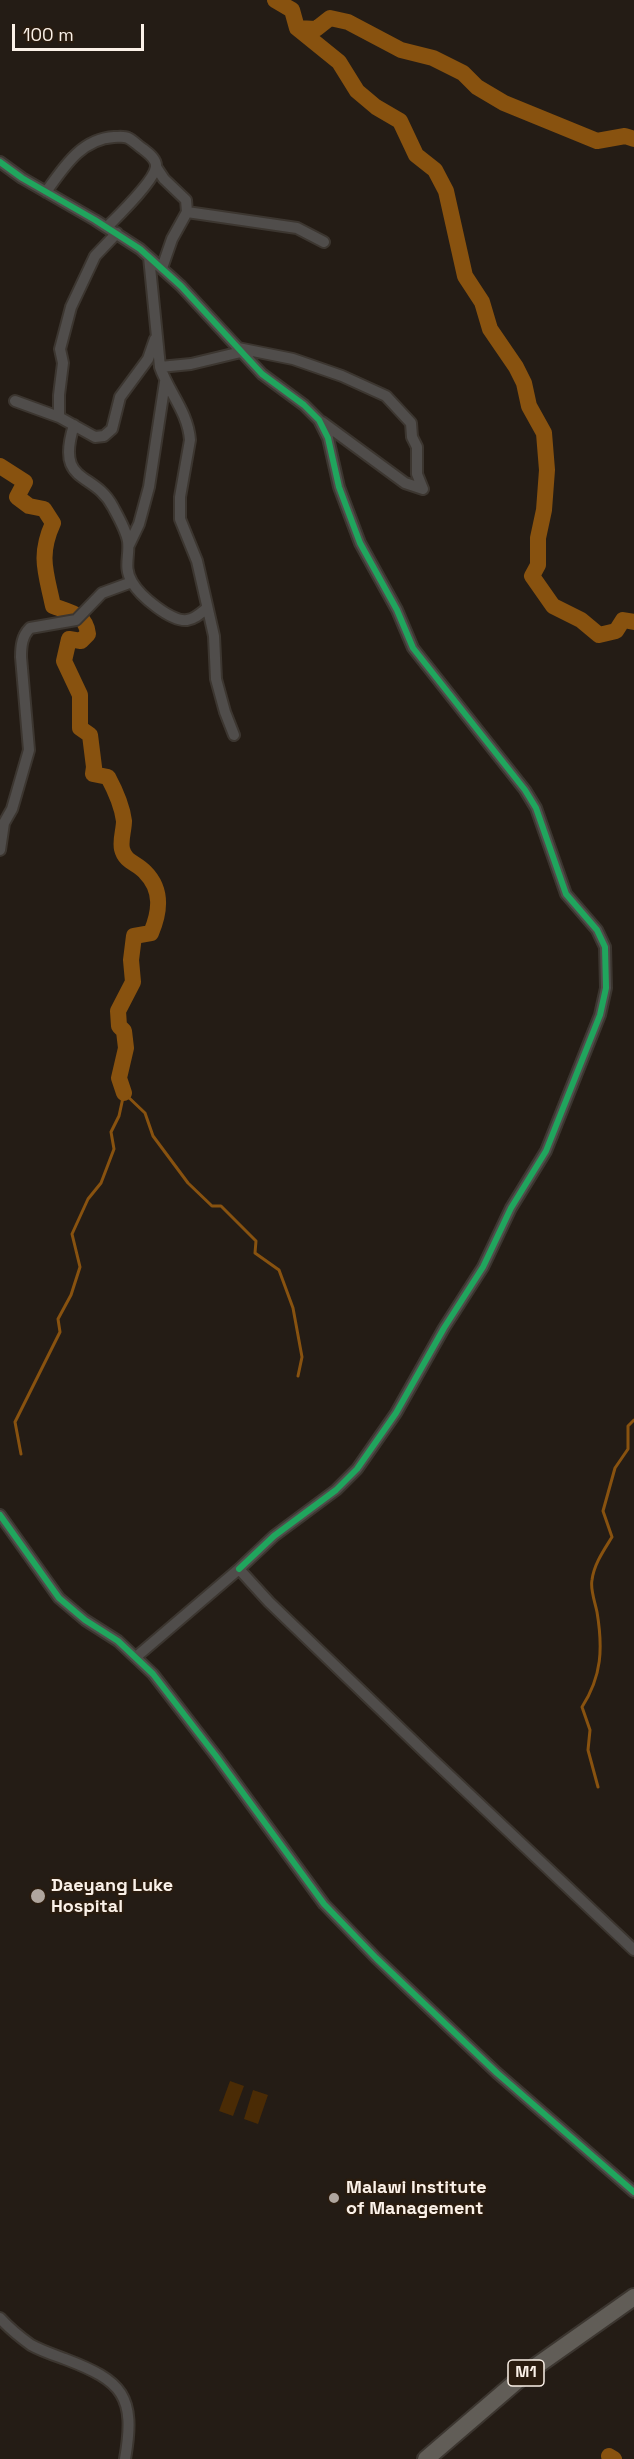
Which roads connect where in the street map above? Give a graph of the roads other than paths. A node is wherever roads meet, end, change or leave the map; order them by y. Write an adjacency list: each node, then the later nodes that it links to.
1 (0, 162): 3 (street)
2 (156, 167): 3 (street); 4 (street); 5 (street)
3 (46, 192): 5 (street)
4 (187, 212): 6 (street); 8 (street)
5 (112, 230): 7 (street); 14 (street)
6 (324, 242)
7 (149, 257): 8 (street); 9 (street)
8 (162, 268): 10 (street)
9 (156, 336): 11 (street); 16 (street)
10 (239, 350): 11 (street); 15 (street); 15 (street)
11 (160, 367): 12 (street)
12 (165, 381): 17 (street); 19 (street)
13 (15, 401): 14 (street)
14 (59, 417): 16 (street)
15 (319, 420): 23 (street)
16 (74, 425): 17 (street)
17 (129, 545): 18 (street)
18 (132, 582): 19 (street); 21 (street)
19 (207, 608): 20 (street)
20 (234, 735)
21 (0, 849)
22 (0, 1515): 24 (street)
23 (239, 1569): 24 (street); 25 (street)
24 (136, 1657): 26 (street)
25 (634, 1950)
26 (634, 2192)
27 (634, 2298): 30 (highway, M1)
28 (0, 2318): 29 (street)
29 (125, 2459)
30 (426, 2459)

